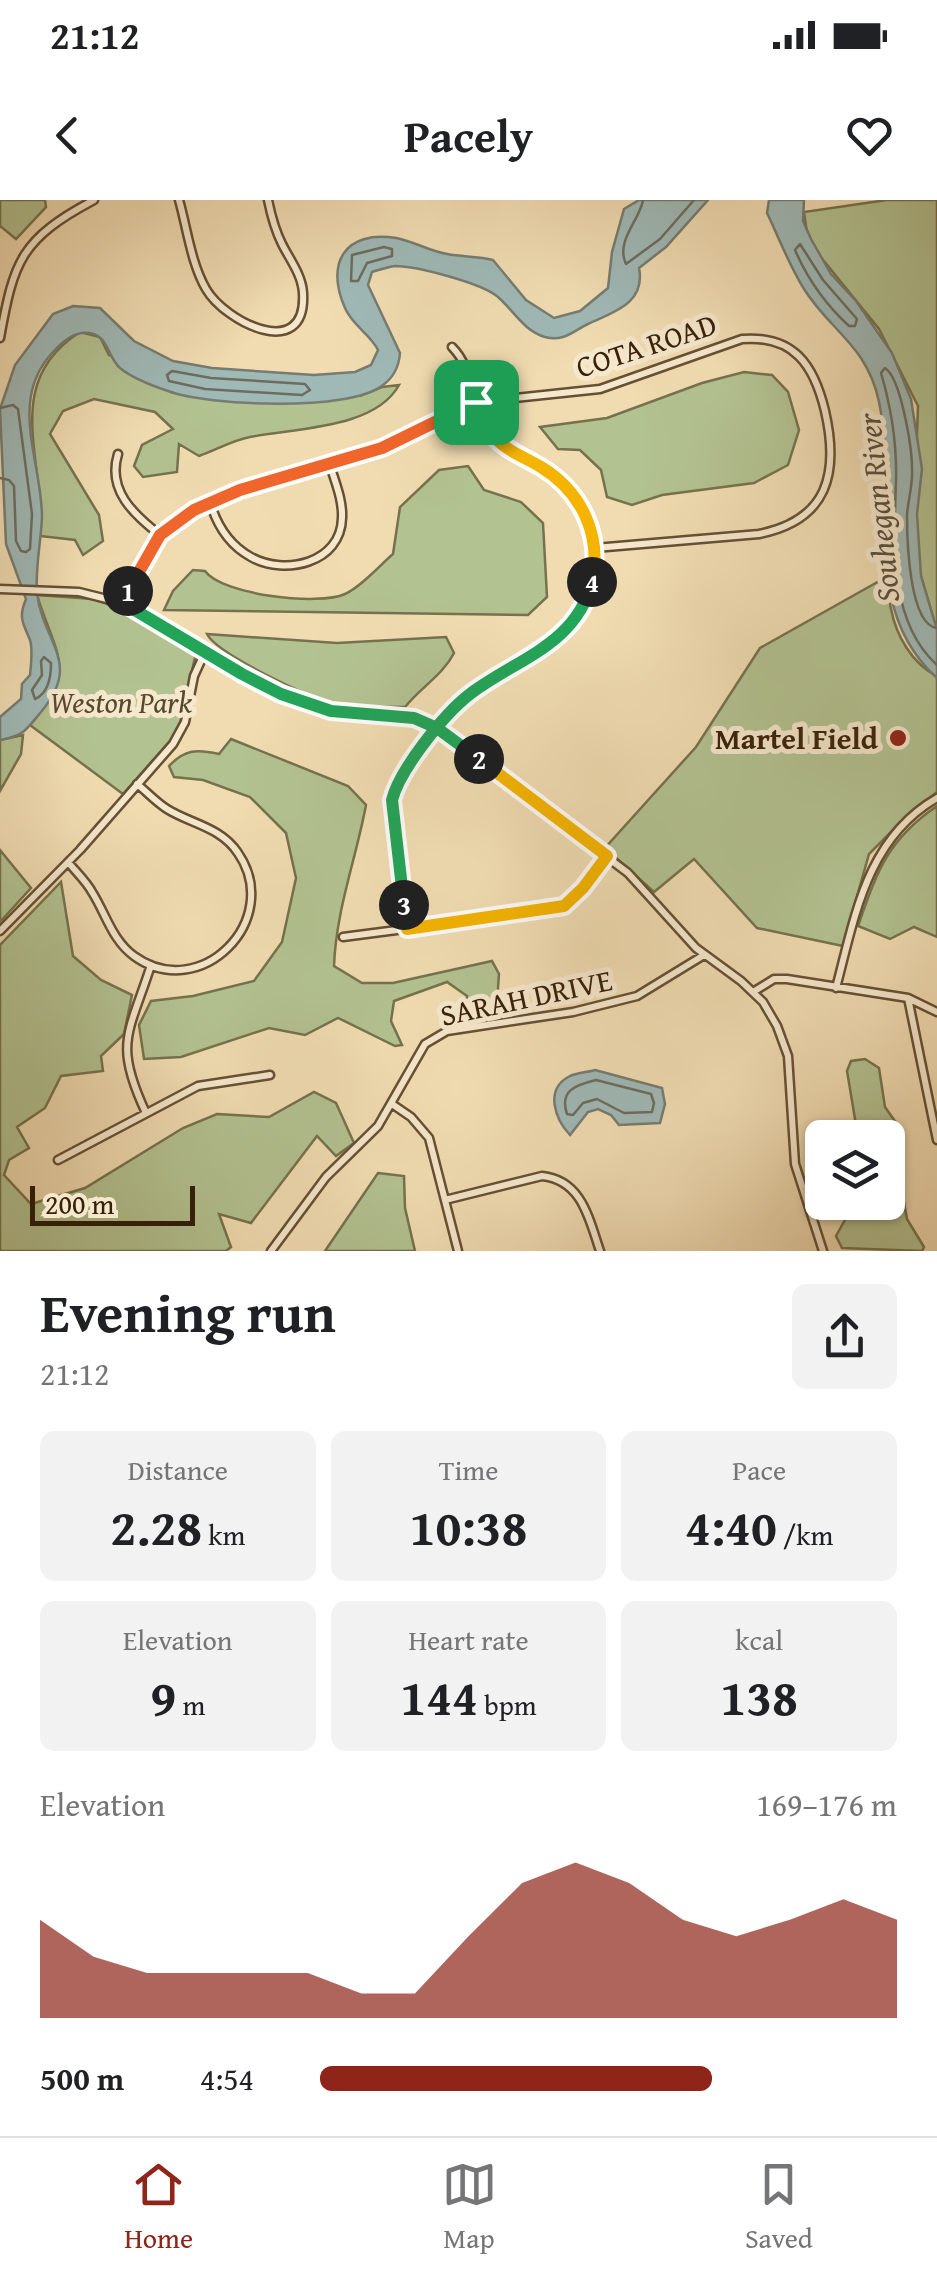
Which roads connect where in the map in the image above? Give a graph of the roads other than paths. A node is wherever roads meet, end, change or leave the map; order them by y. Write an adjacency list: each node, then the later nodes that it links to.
1 (94, 200): 4 (street)
2 (179, 200): 3 (street)
3 (268, 200)
4 (0, 338)
5 (452, 347): 6 (street)
6 (476, 402): 8 (street, COTA ROAD); 11 (street); 11 (street, COTA ROAD)
7 (118, 454): 10 (street)
8 (330, 465): 9 (street, COTA ROAD); 9 (street)
9 (210, 502): 10 (street, COTA ROAD)
10 (160, 535): 13 (street, COTA ROAD)
11 (595, 548): 15 (street)
12 (0, 589): 13 (street)
13 (123, 603): 14 (street)
14 (205, 652): 15 (street); 16 (street)
15 (437, 728): 18 (street); 20 (street)
16 (137, 784): 19 (street); 24 (street)
17 (937, 798): 25 (street)
18 (607, 856): 20 (street); 23 (street)
19 (68, 862): 21 (street); 24 (street)
20 (407, 929): 22 (street)
21 (0, 931)
22 (343, 938)
23 (704, 955): 26 (street); 30 (street, SARAH DRIVE)
24 (151, 965): 31 (street)
25 (836, 988): 26 (street); 27 (street)
26 (753, 992): 38 (street)
27 (908, 998): 28 (street); 32 (street)
28 (937, 1012)
29 (270, 1075): 31 (street)
30 (392, 1104): 34 (street); 35 (street, SARAH DRIVE)
31 (146, 1113): 33 (street)
32 (937, 1140)
33 (58, 1160)
34 (445, 1200): 36 (street); 37 (street)
35 (271, 1251)
36 (458, 1251)
37 (600, 1251)
38 (823, 1251)

